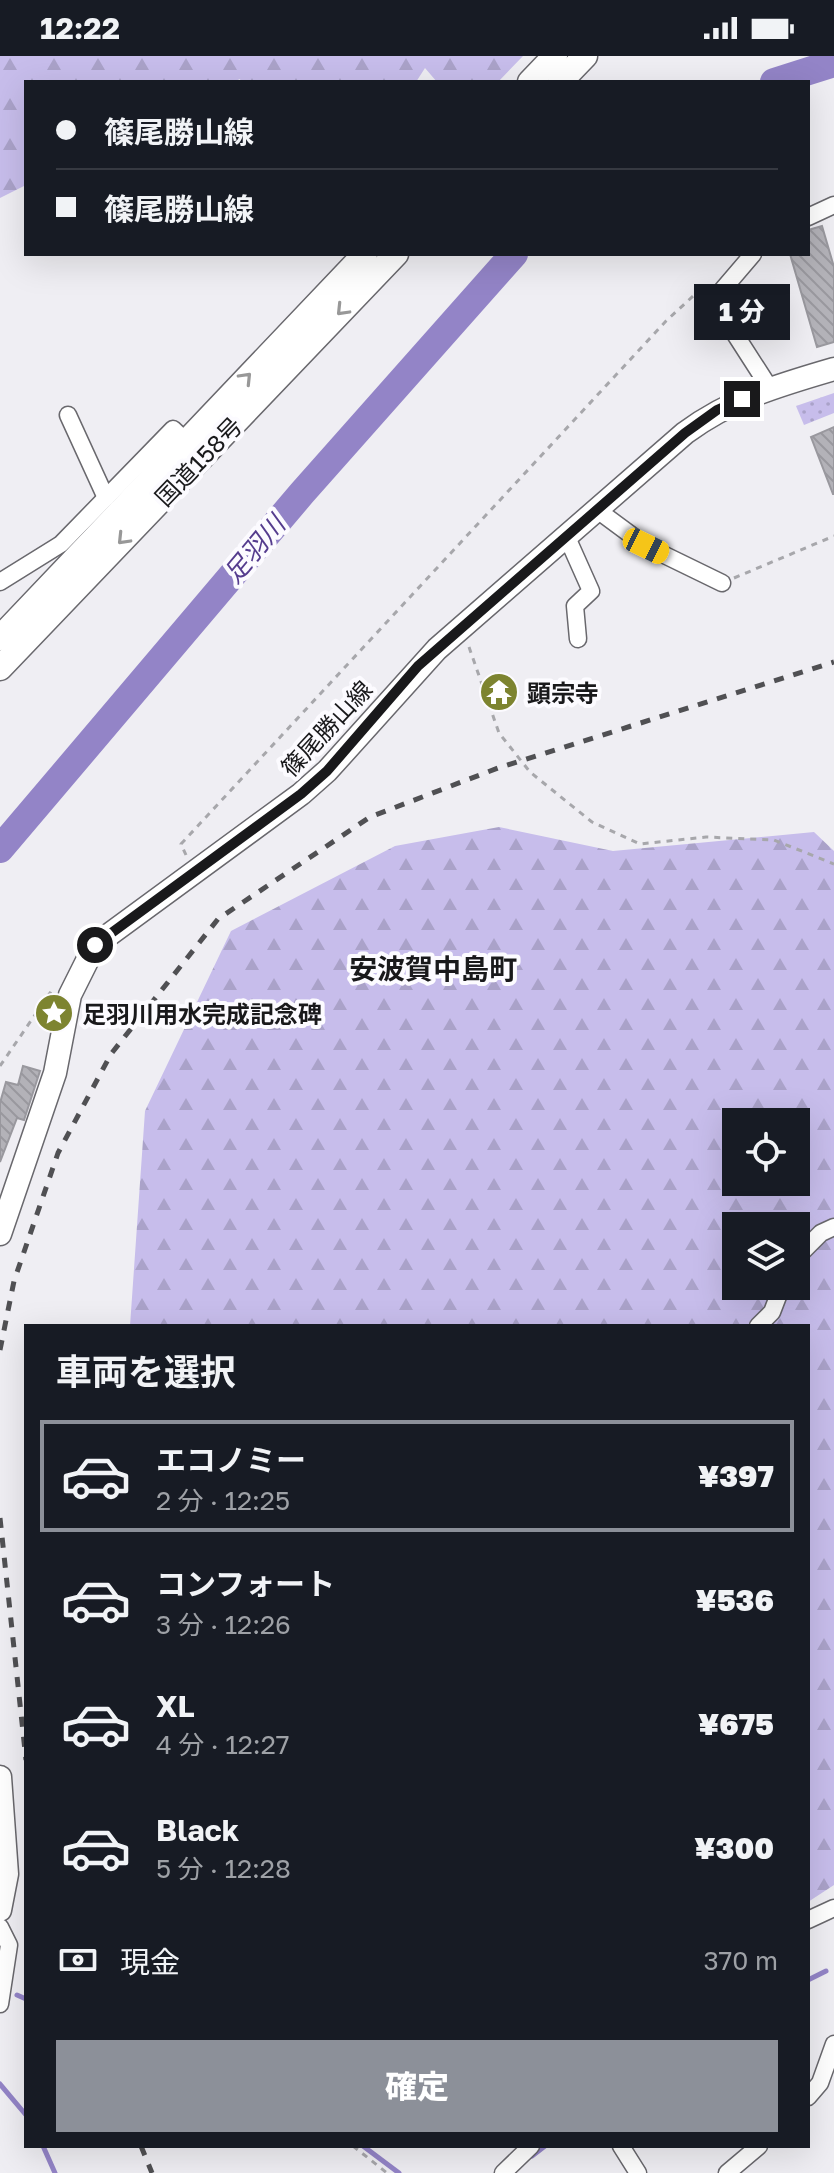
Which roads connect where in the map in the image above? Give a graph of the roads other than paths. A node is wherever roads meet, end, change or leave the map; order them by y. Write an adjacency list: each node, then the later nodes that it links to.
1 (555, 56): 3 (highway)
2 (585, 56): 4 (highway)
3 (532, 80)
4 (562, 80)
5 (834, 205): 6 (street)
6 (810, 216)
7 (363, 256): 13 (highway, 国道158号, one-way to 7)
8 (394, 256): 13 (highway, 国道158号, one-way to 13)
9 (751, 256): 11 (street)
10 (834, 369): 11 (main road, 篠尾勝山線)
11 (769, 387): 15 (main road, 篠尾勝山線)
12 (68, 415): 14 (street)
13 (194, 449): 14 (street); 19 (highway, 国道158号); 21 (highway, 国道158号, one-way to 21)
14 (106, 498): 17 (street)
15 (596, 509): 16 (main road, 篠尾勝山線); 18 (street)
16 (566, 535): 20 (street); 23 (main road, 篠尾勝山線)
17 (0, 582)
18 (722, 583)
19 (0, 638)
20 (578, 639)
21 (0, 668)
22 (834, 1227): 24 (street)
23 (0, 1234)
24 (810, 1244)
25 (777, 1300): 26 (street)
26 (760, 1324)
27 (0, 1777): 29 (main road)
28 (834, 1908): 30 (street)
29 (0, 1910)
30 (810, 1919)
31 (0, 1927): 32 (street)
32 (0, 2004)
33 (834, 2044): 34 (street)
34 (810, 2095)
35 (529, 2148): 38 (street)
36 (622, 2148): 39 (street)
37 (754, 2148): 40 (street)
38 (503, 2173)
39 (638, 2173)
40 (727, 2173)

